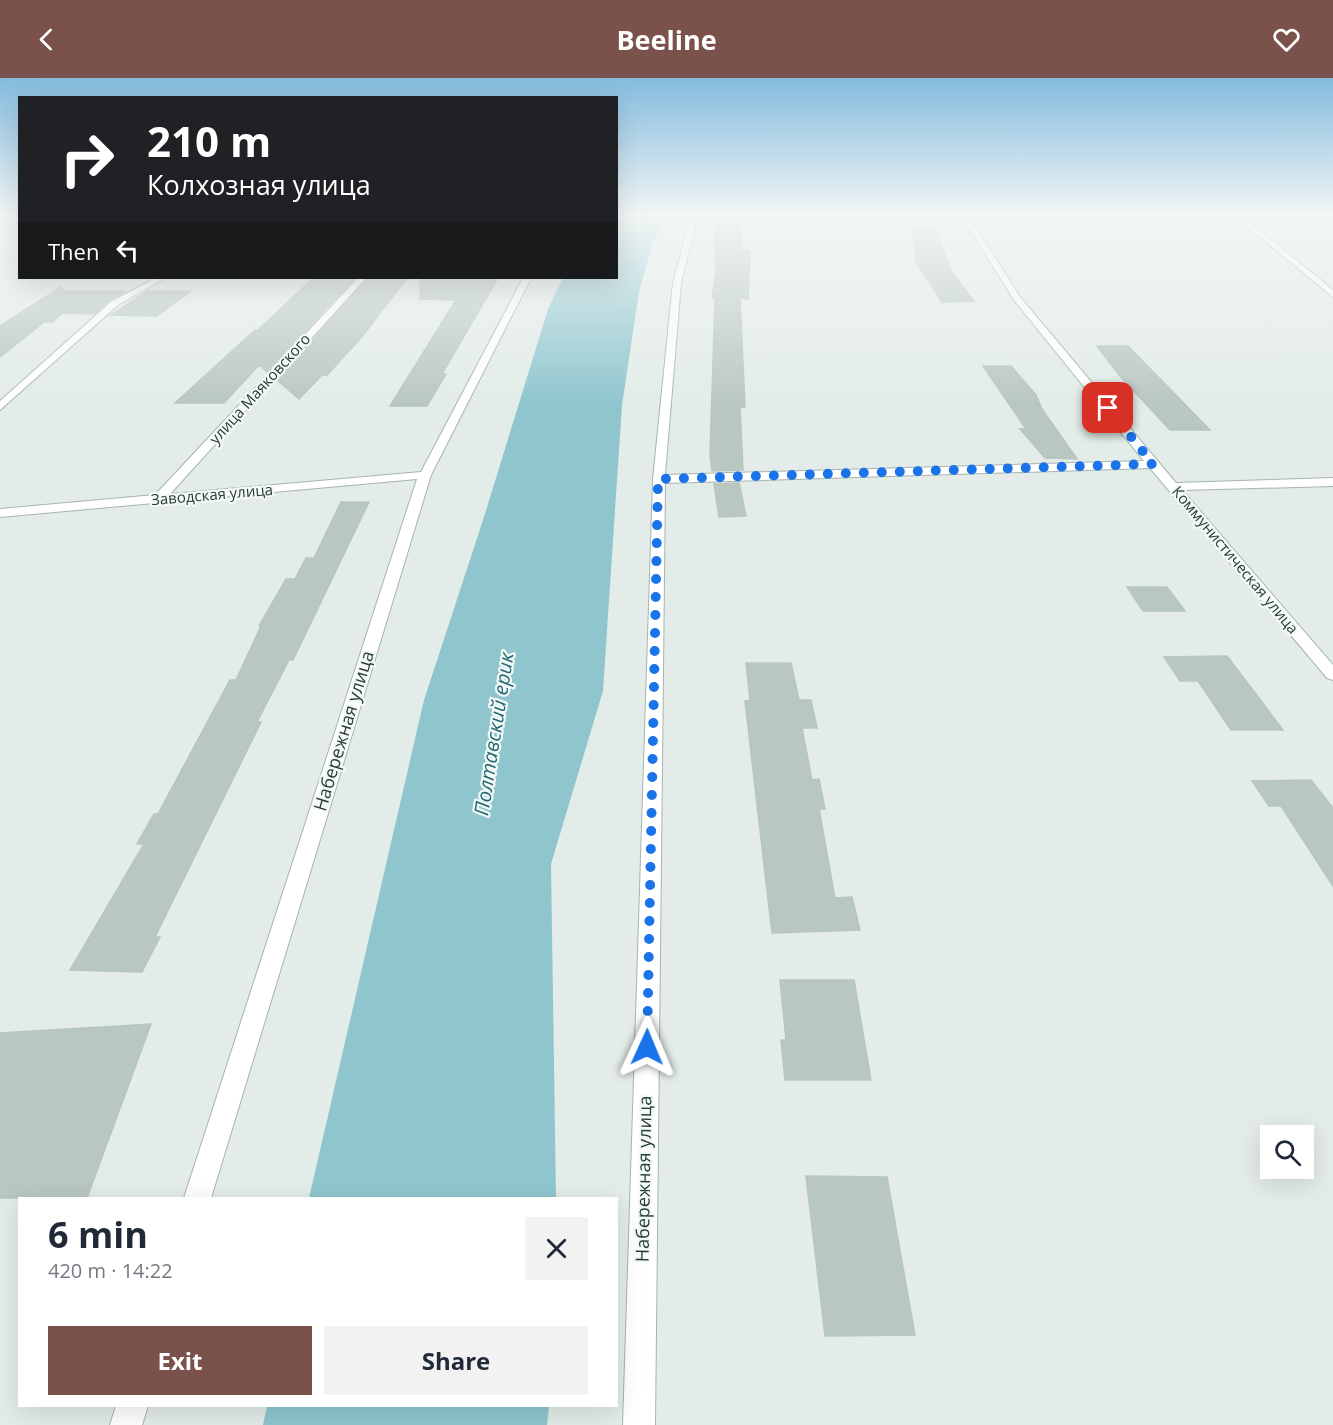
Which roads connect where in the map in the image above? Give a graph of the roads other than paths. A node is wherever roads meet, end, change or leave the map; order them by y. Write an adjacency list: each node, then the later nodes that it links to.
1 (678, 278): 11 (street, Набережная улица)
2 (1004, 278): 9 (street, Коммунистическая улица)
3 (1313, 278): 7 (street)
4 (159, 279): 8 (street)
5 (361, 279): 14 (street, улица Маяковского)
6 (526, 279): 10 (street, Набережная улица)
7 (1333, 294)
8 (0, 407)
9 (1153, 464): 11 (street); 13 (street, Коммунистическая улица)
10 (425, 475): 14 (street, Заводская улица); 17 (street, Набережная улица)
11 (658, 479): 20 (street, Набережная улица)
12 (1333, 482): 13 (street)
13 (1173, 487): 16 (street, Коммунистическая улица)
14 (158, 500): 15 (street, Заводская улица)
15 (0, 513)
16 (1333, 675)
17 (198, 1197)
18 (132, 1407): 19 (street)
19 (126, 1425)
20 (639, 1425)

